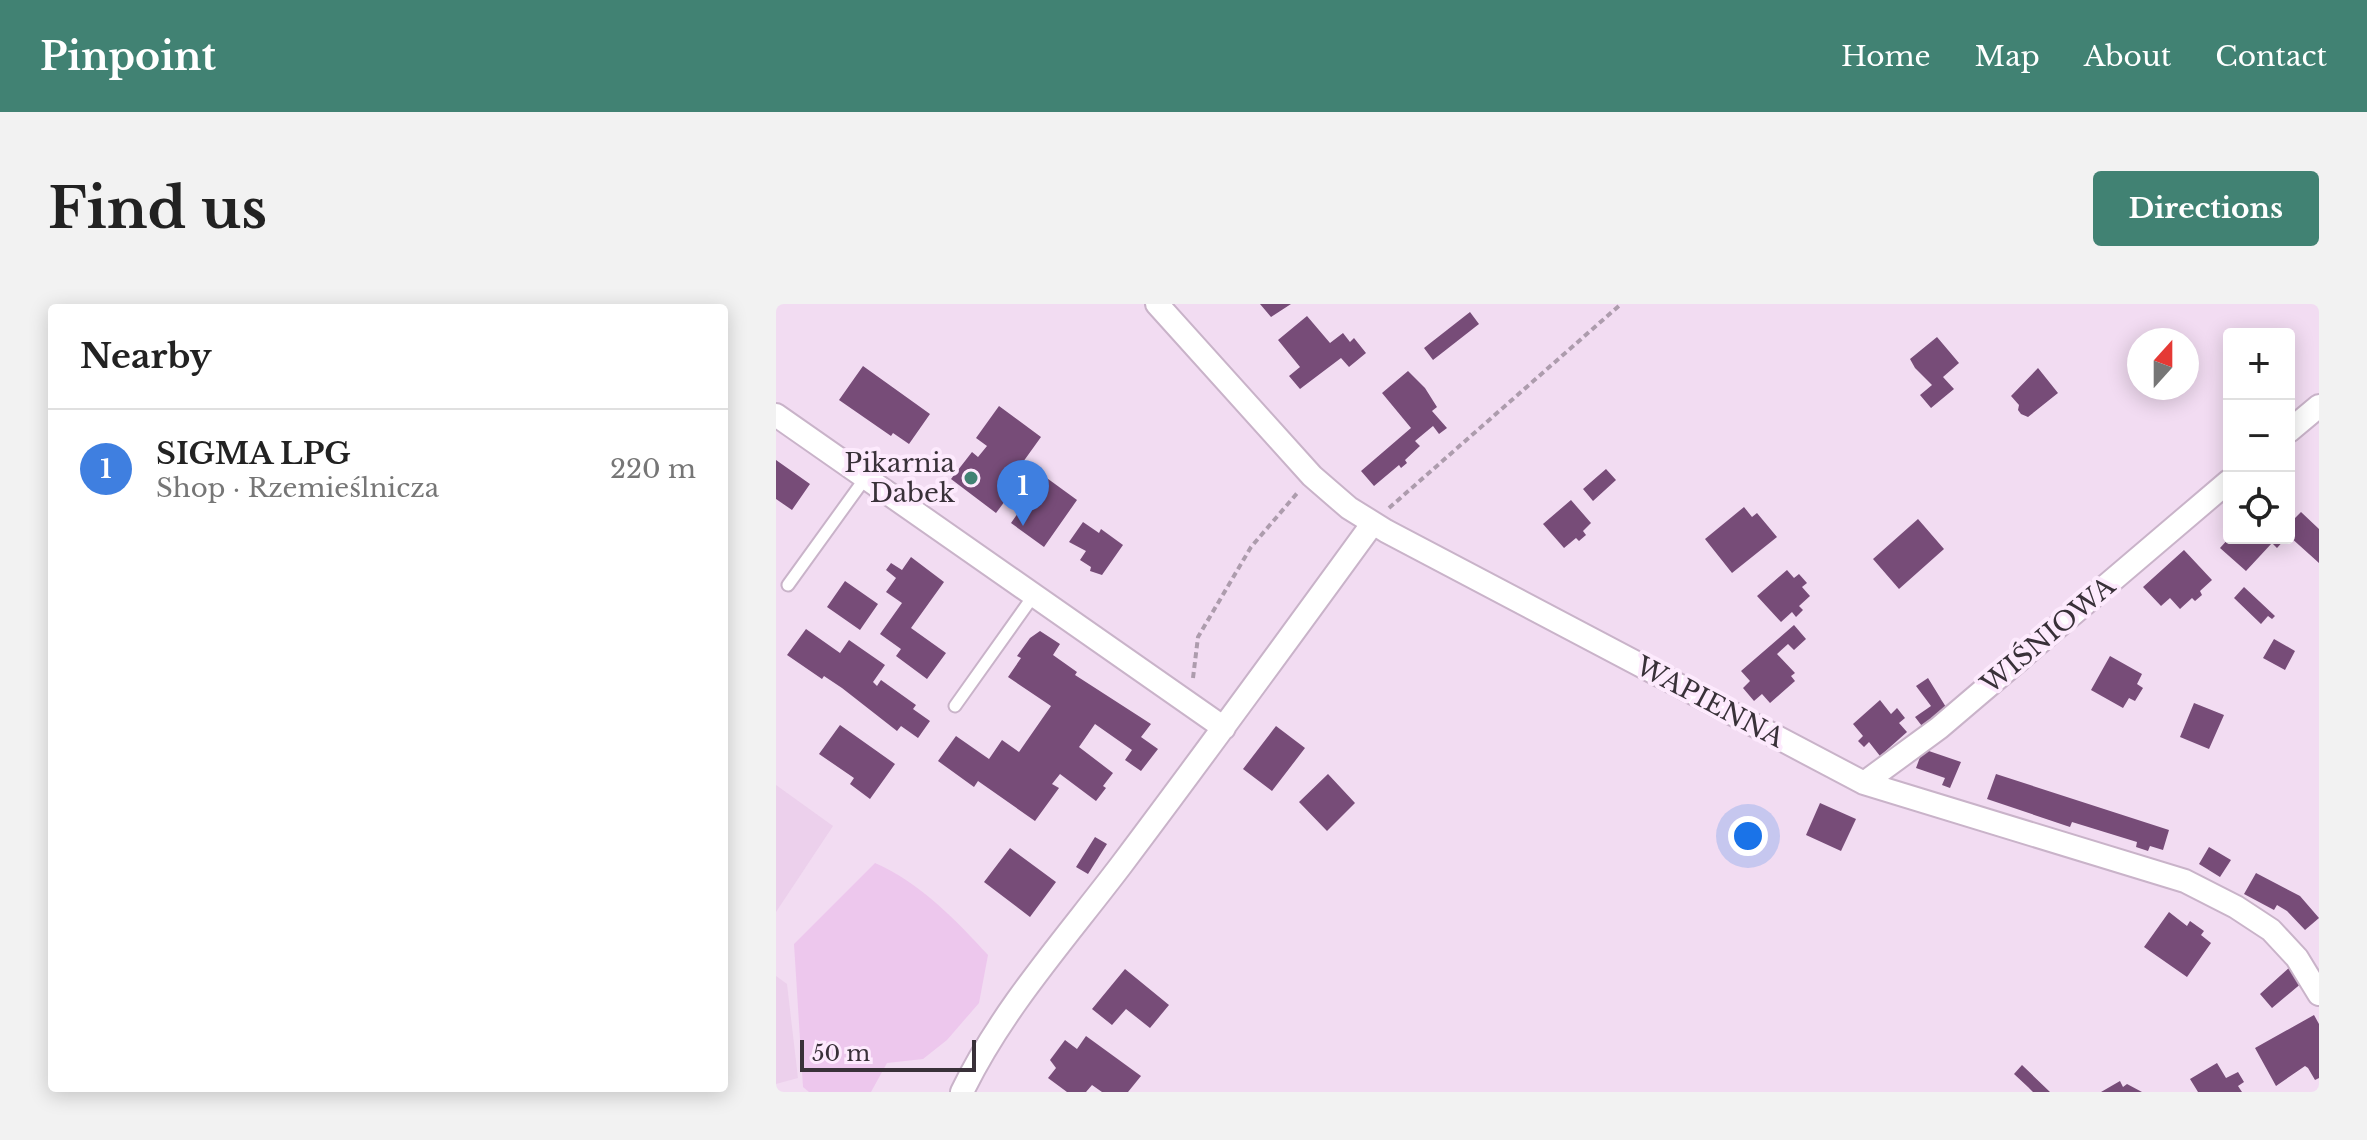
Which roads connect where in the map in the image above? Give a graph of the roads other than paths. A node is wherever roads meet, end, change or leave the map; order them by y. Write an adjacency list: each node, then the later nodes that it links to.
1 (1157, 304): 7 (street, WAPIENNA)
2 (2319, 406): 4 (street)
3 (776, 415): 5 (street)
4 (2295, 426)
5 (866, 477): 8 (lane); 9 (street)
6 (2223, 486): 12 (street, WIŚNIOWA)
7 (1373, 523): 11 (street); 12 (street, WAPIENNA)
8 (788, 585)
9 (1034, 595): 10 (lane); 11 (street)
10 (955, 706)
11 (1224, 728): 14 (street)
12 (1864, 783): 13 (street, WAPIENNA)
13 (2319, 994)
14 (962, 1092)

